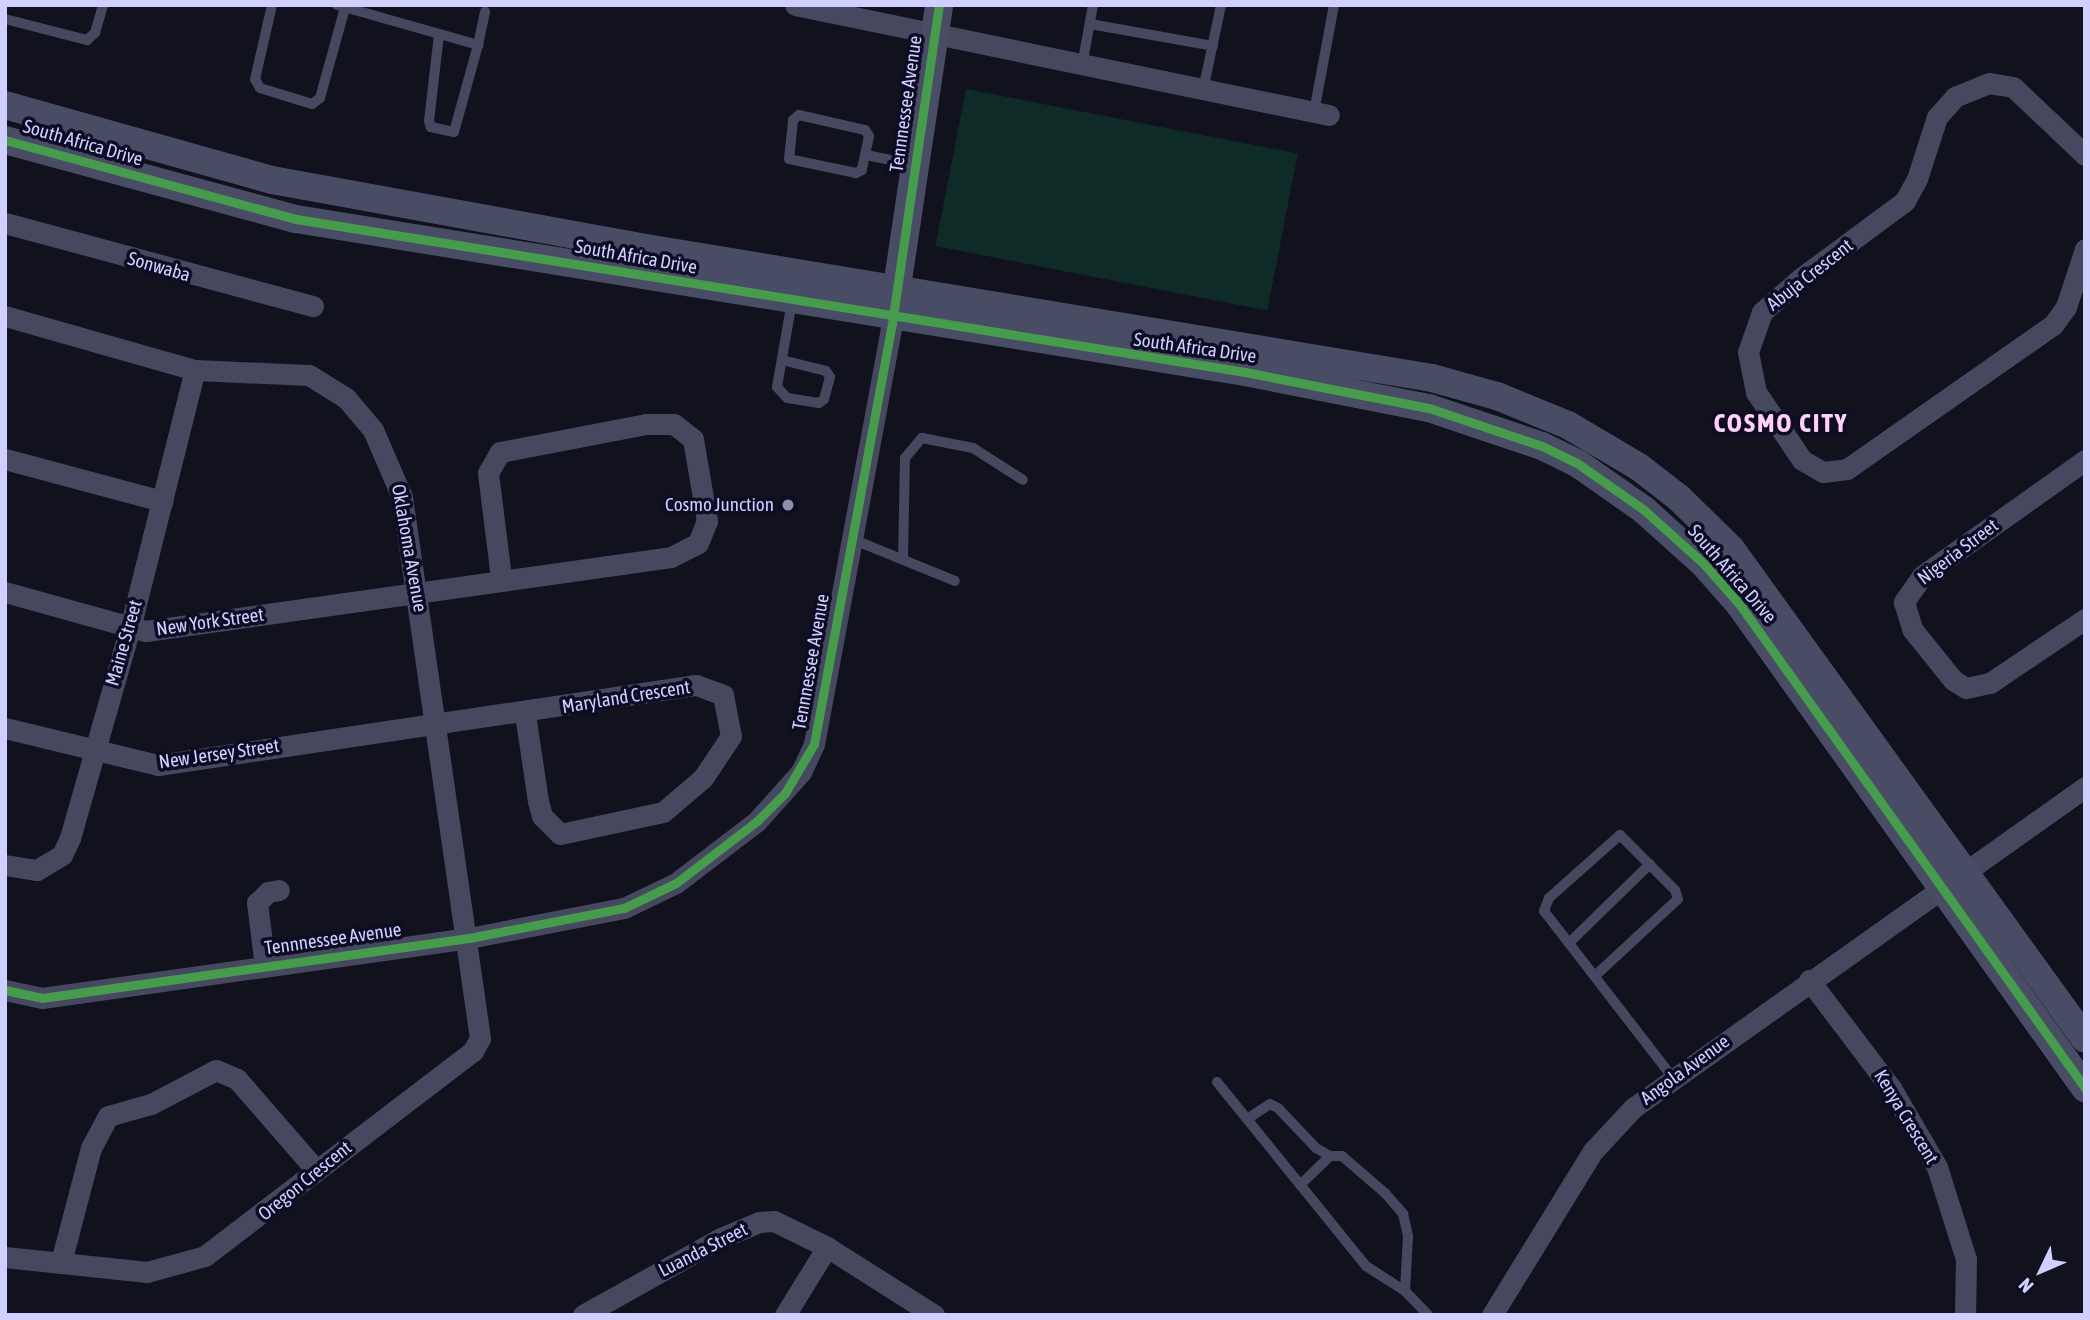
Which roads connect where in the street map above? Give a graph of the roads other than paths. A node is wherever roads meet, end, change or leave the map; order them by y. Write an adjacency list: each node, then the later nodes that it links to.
1 (103, 5): 10 (lane)
2 (272, 5): 8 (lane)
3 (795, 5): 13 (street)
4 (939, 5): 13 (street, Tennnessee Avenue)
5 (1093, 5): 11 (lane)
6 (1221, 5): 15 (lane)
7 (1334, 5): 19 (lane)
8 (341, 6): 12 (lane)
9 (485, 12): 14 (lane)
10 (5, 19)
11 (1090, 24): 15 (lane); 16 (lane)
12 (439, 35): 14 (lane); 14 (lane)
13 (934, 35): 16 (street); 23 (street, Tennnessee Avenue)
14 (478, 45)
15 (1213, 46): 17 (lane)
16 (1082, 66): 17 (street)
17 (1203, 90): 19 (street)
18 (5, 105): 27 (street, South Africa Drive)
19 (1321, 113)
20 (5, 139): 26 (street, South Africa Drive)
21 (866, 155): 21 (lane); 23 (lane)
22 (2085, 155): 25 (street, Abuja Crescent)
23 (915, 165): 27 (street, Tennnessee Avenue)
24 (5, 223): 28 (street, Sonwaba)
25 (2085, 249)
26 (792, 301): 27 (street, South Africa Drive); 30 (lane)
27 (895, 302): 36 (street, Tennnessee Avenue); 51 (street, South Africa Drive); 52 (street, South Africa Drive)
28 (313, 306)
29 (5, 316): 31 (street, Oklahoma Avenue)
30 (782, 360): 30 (lane)
31 (195, 370): 35 (street, Maine Street); 41 (street, Oklahoma Avenue)
32 (5, 459): 35 (street)
33 (2085, 460): 42 (street, Nigeria Street)
34 (1023, 480): 37 (lane)
35 (162, 501): 43 (street, Maine Street)
36 (852, 539): 37 (lane); 54 (street, Tennnessee Avenue)
37 (903, 560): 39 (lane)
38 (501, 577): 38 (street, New York Street); 41 (street, New York Street)
39 (955, 581)
40 (5, 592): 43 (street, New York Street)
41 (418, 594): 43 (street, New York Street); 45 (street, Oklahoma Avenue)
42 (2085, 619)
43 (130, 628): 47 (street, Maine Street)
44 (525, 714): 44 (street, Maryland Crescent); 45 (street, Maryland Crescent)
45 (436, 723): 47 (street, New Jersey Street); 54 (street, Oklahoma Avenue)
46 (5, 728): 47 (street, New Jersey Street)
47 (92, 750): 50 (street, Maine Street)
48 (2085, 787): 51 (street, Angola Avenue)
49 (1650, 864): 55 (lane); 55 (lane); 57 (lane)
50 (5, 865)
51 (1964, 869): 52 (street, Angola Avenue); 60 (street, South Africa Drive)
52 (1941, 887): 58 (street, Angola Avenue); 63 (street, South Africa Drive)
53 (279, 890): 56 (street)
54 (469, 938): 56 (street, Tennnessee Avenue); 66 (street, Oregon Crescent)
55 (1569, 943): 57 (lane)
56 (265, 966): 59 (street, Tennnessee Avenue)
57 (1597, 974): 61 (lane)
58 (1809, 980): 61 (street, Angola Avenue); 77 (street, Kenya Crescent)
59 (5, 990)
60 (2085, 1039)
61 (1673, 1077): 76 (street, Angola Avenue)
62 (1217, 1082): 64 (lane)
63 (2085, 1088)
64 (1247, 1119): 65 (lane); 67 (lane)
65 (1330, 1156): 67 (lane); 71 (lane)
66 (316, 1170): 70 (street, Oregon Crescent); 70 (street)
67 (1300, 1185): 71 (lane)
68 (827, 1247): 72 (street, Luanda Street); 73 (street); 74 (street, Luanda Street)
69 (5, 1257): 70 (street, Oregon Crescent)
70 (61, 1262)
71 (1405, 1291): 75 (lane)
72 (583, 1315)
73 (785, 1315)
74 (933, 1315)
75 (1427, 1315)
76 (1492, 1315)
77 (1965, 1315)

